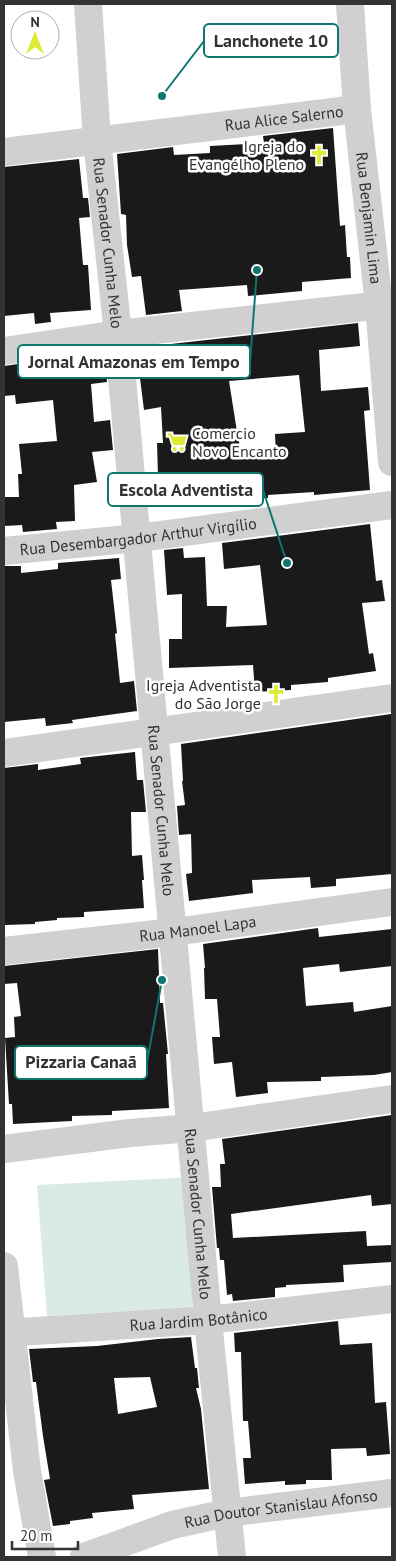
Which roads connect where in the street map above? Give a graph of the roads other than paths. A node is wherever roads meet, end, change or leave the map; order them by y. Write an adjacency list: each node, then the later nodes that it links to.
1 (88, 4): 4 (street, Rua Senador Cunha Melo)
2 (350, 4): 3 (street, Rua Benjamin Lima)
3 (357, 109): 4 (street, Rua Alice Salerno); 6 (street, Rua Benjamin Lima)
4 (97, 140): 5 (street, Rua Alice Salerno); 7 (street, Rua Senador Cunha Melo)
5 (4, 152)
6 (386, 305): 7 (street); 9 (street, Rua Benjamin Lima)
7 (118, 334): 8 (street); 11 (street, Rua Senador Cunha Melo)
8 (4, 351)
9 (392, 462)
10 (392, 505): 11 (street, Rua Desembargador Arthur Virgílio)
11 (138, 538): 12 (street, Rua Desembargador Arthur Virgílio); 14 (street, Rua Senador Cunha Melo)
12 (4, 551)
13 (392, 698): 14 (street)
14 (156, 733): 15 (street); 17 (street, Rua Senador Cunha Melo)
15 (4, 753)
16 (392, 902): 17 (street, Rua Manoel Lapa)
17 (174, 932): 18 (street, Rua Manoel Lapa); 20 (street, Rua Senador Cunha Melo)
18 (4, 951)
19 (392, 1099): 20 (street)
20 (192, 1128): 21 (street); 24 (street, Rua Senador Cunha Melo)
21 (4, 1149)
22 (4, 1266): 25 (street)
23 (392, 1299): 24 (street, Rua Jardim Botânico)
24 (208, 1320): 25 (street, Rua Jardim Botânico); 27 (street, Rua Senador Cunha Melo)
25 (7, 1333): 28 (street)
26 (392, 1493): 27 (street, Rua Doutor Stanislau Afonso)
27 (227, 1513): 29 (street, Rua Doutor Stanislau Afonso); 30 (street, Rua Senador Cunha Melo)
28 (42, 1557)
29 (84, 1557)
30 (232, 1557)

